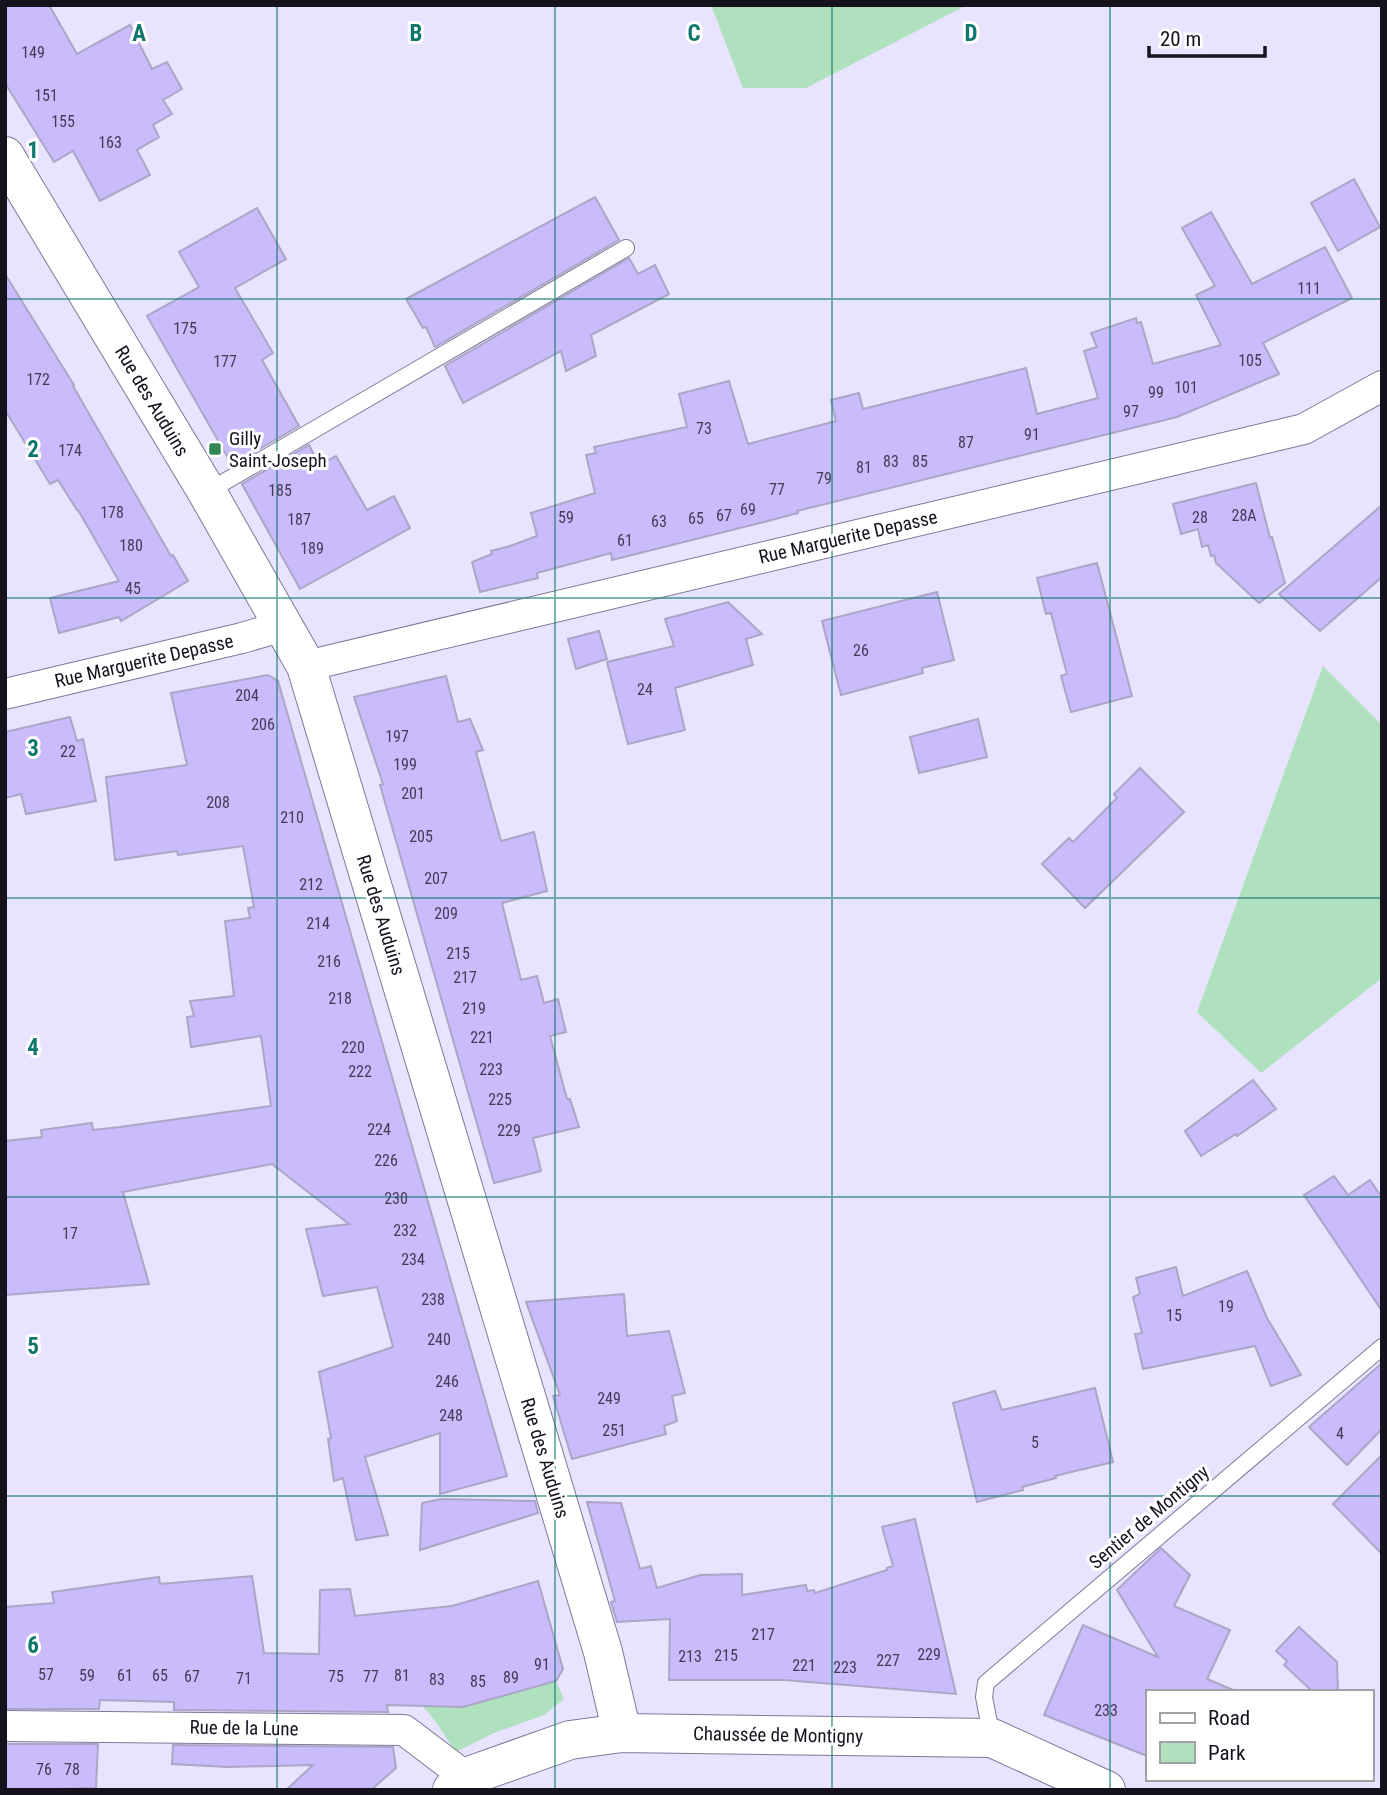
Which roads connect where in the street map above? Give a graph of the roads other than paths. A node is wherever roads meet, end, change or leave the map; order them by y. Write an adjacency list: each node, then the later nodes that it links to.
1 (5, 156): 4 (street, Rue des Auduins)
2 (626, 248): 4 (lane)
3 (1382, 386): 6 (street, Rue Marguerite Depasse)
4 (207, 492): 5 (street, Rue des Auduins)
5 (283, 626): 6 (street, Rue des Auduins); 7 (street, Rue Marguerite Depasse)
6 (306, 666): 10 (street, Rue des Auduins)
7 (5, 694)
8 (1382, 1347): 11 (lane, Sentier de Montigny)
9 (5, 1726): 12 (street, Rue de la Lune)
10 (622, 1733): 11 (street, Chaussée de Montigny); 12 (street, Chaussée de Montigny)
11 (992, 1738): 13 (street, Chaussée de Montigny)
12 (459, 1784)
13 (1106, 1790)

